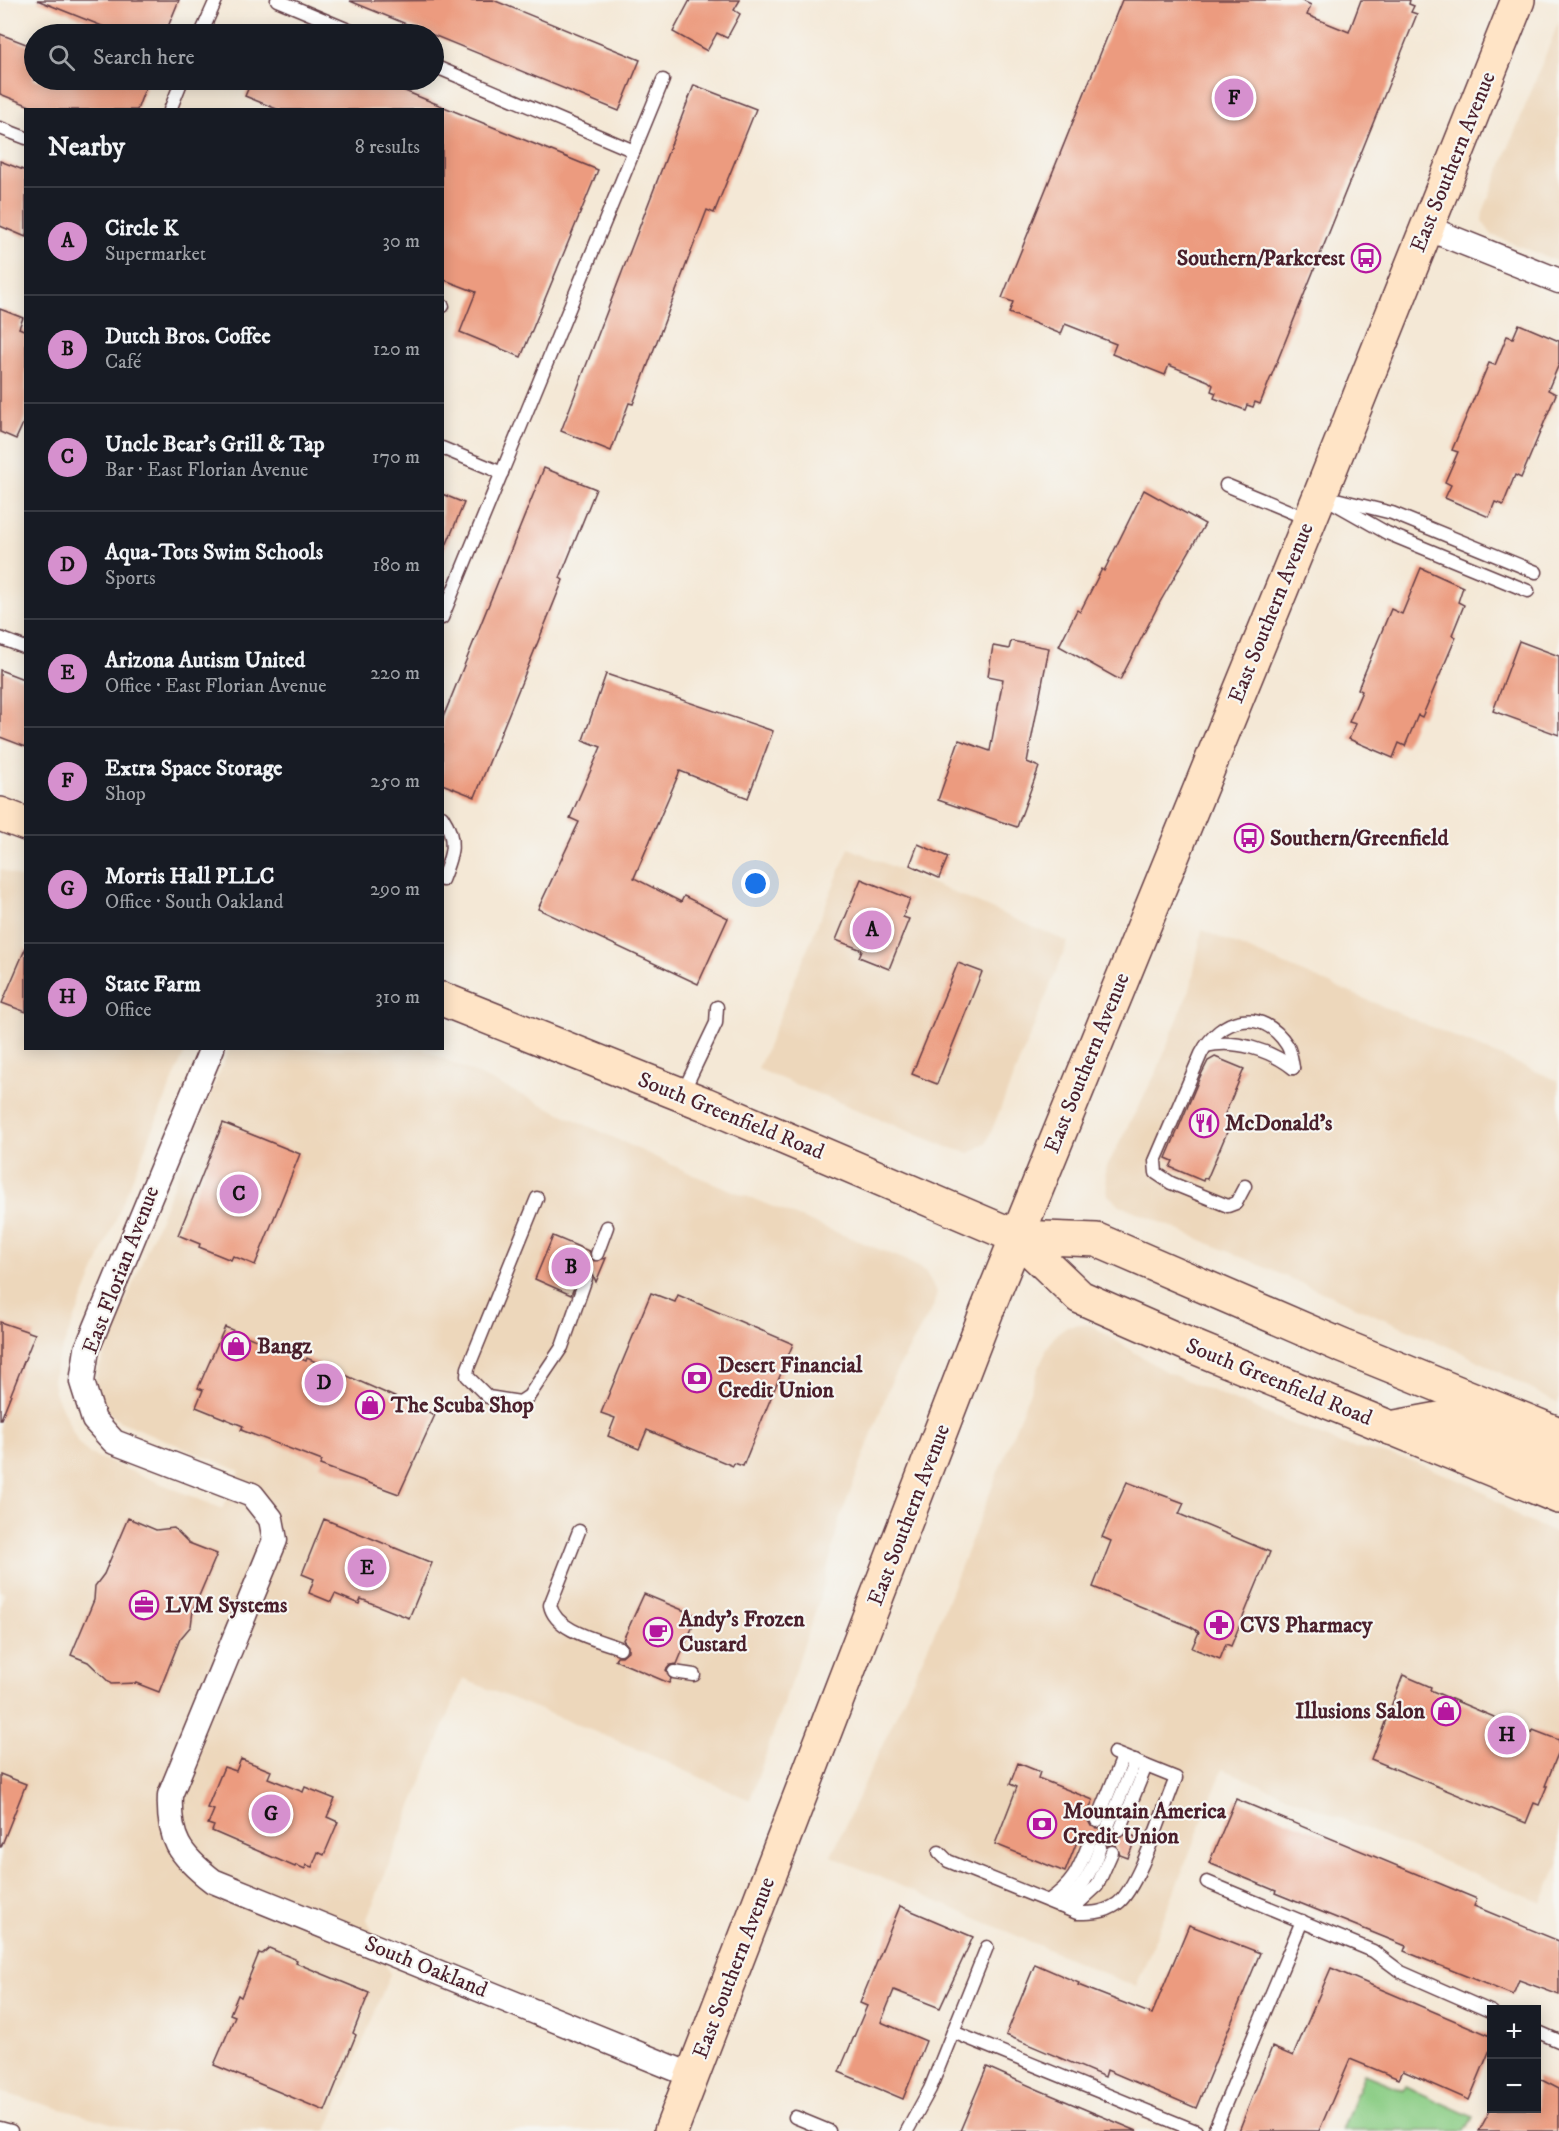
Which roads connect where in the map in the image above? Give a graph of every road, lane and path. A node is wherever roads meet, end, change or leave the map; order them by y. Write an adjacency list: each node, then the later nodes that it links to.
1 (216, 0): 4 (lane)
2 (277, 0): 5 (lane)
3 (1518, 0): 13 (main road, East Southern Avenue)
4 (205, 24)
5 (334, 24)
6 (444, 70): 12 (lane)
7 (663, 80): 12 (lane)
8 (178, 90): 9 (lane)
9 (171, 108)
10 (0, 128): 11 (lane)
11 (24, 137)
12 (634, 151): 16 (lane)
13 (1427, 228): 14 (street); 18 (main road, East Southern Avenue)
14 (1559, 281)
15 (444, 449): 16 (lane)
16 (502, 472): 21 (lane)
17 (1226, 485): 18 (lane)
18 (1315, 507): 19 (lane); 20 (lane); 36 (main road, East Southern Avenue)
19 (1536, 572)
20 (1528, 591)
21 (444, 613)
22 (0, 638): 23 (lane)
23 (24, 647)
24 (0, 814): 26 (main road)
25 (444, 819): 27 (lane)
26 (24, 823)
27 (444, 875)
28 (444, 1000): 32 (main road, South Greenfield Road)
29 (717, 1006): 32 (lane)
30 (1206, 1046): 30 (lane); 33 (lane)
31 (211, 1050): 48 (street, East Florian Avenue)
32 (681, 1095): 36 (main road, South Greenfield Road)
33 (1245, 1186)
34 (537, 1198): 38 (lane)
35 (607, 1227): 37 (lane)
36 (1017, 1237): 39 (main road, South Greenfield Road); 40 (main road, South Greenfield Road); 58 (main road, East Southern Avenue)
37 (597, 1254)
38 (586, 1278)
39 (1390, 1428): 41 (main road); 42 (main road, South Greenfield Road)
40 (1559, 1434)
41 (1559, 1465)
42 (1559, 1497)
43 (579, 1531): 44 (lane)
44 (620, 1648)
45 (674, 1672): 46 (lane)
46 (694, 1675)
47 (1129, 1759): 47 (lane); 51 (lane)
48 (173, 1838): 58 (street, South Oakland)
49 (939, 1852): 51 (lane)
50 (1207, 1882): 52 (lane)
51 (1060, 1906): 51 (lane)
52 (1302, 1921): 54 (lane); 66 (lane)
53 (987, 1947): 55 (lane)
54 (1487, 2010)
55 (953, 2032): 64 (lane); 65 (lane)
56 (1541, 2033): 57 (lane)
57 (1559, 2041)
58 (693, 2076): 62 (main road, East Southern Avenue)
59 (795, 2117): 63 (lane)
60 (0, 2128): 61 (lane)
61 (11, 2131)
62 (671, 2131)
63 (829, 2131)
64 (907, 2131)
65 (1196, 2131)
66 (1214, 2131)

